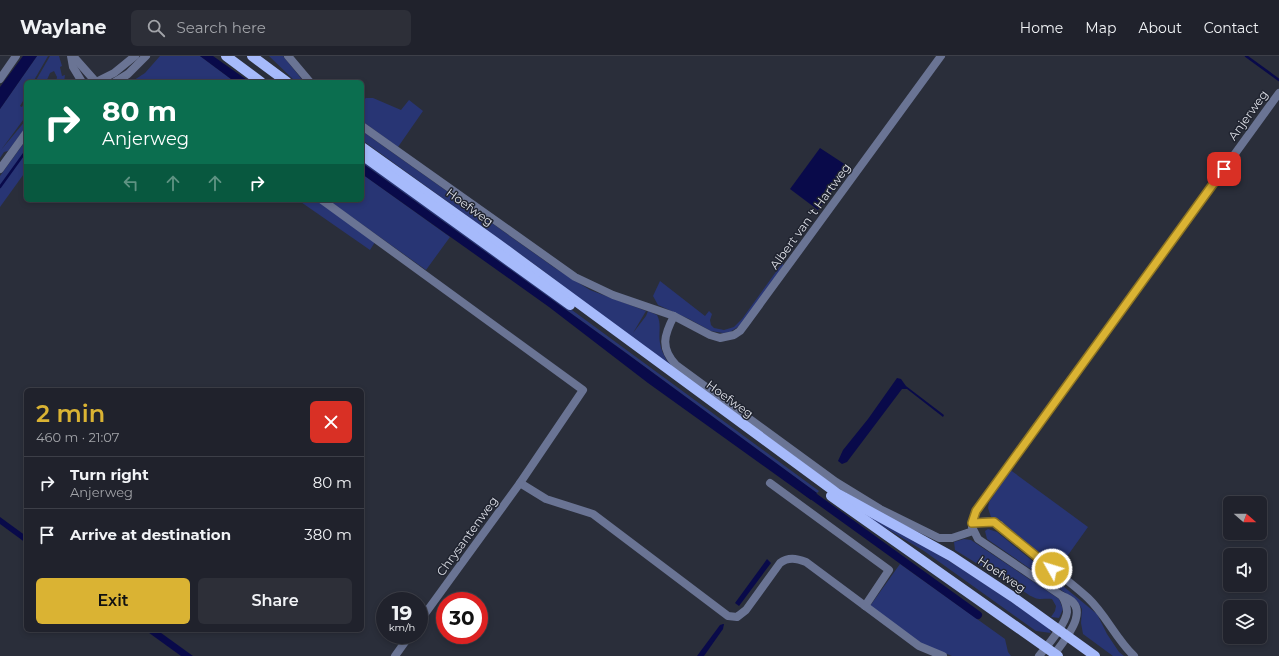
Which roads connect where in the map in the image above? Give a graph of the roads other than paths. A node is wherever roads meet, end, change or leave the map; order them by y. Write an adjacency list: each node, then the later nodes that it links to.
1 (16, 56): 9 (street)
2 (72, 56): 10 (street); 11 (street)
3 (135, 56): 12 (street)
4 (146, 56): 13 (street)
5 (226, 56): 14 (main road)
6 (252, 56): 15 (main road)
7 (288, 56): 16 (street)
8 (941, 56): 24 (street, Albert van 't Hartweg)
9 (0, 79)
10 (81, 80)
11 (94, 80)
12 (100, 80)
13 (118, 80)
14 (258, 80)
15 (284, 80)
16 (308, 80)
17 (1279, 93): 27 (street, Anjerweg)
18 (364, 127): 24 (street, Hoefweg)
19 (24, 136): 22 (street)
20 (364, 148): 31 (main road, Hoefweg)
21 (364, 156): 34 (main road, Hoefweg)
22 (0, 169)
23 (325, 202): 25 (street)
24 (674, 316): 27 (street, Hoefweg)
25 (520, 482): 29 (street); 30 (street, Chrysantenweg)
26 (770, 483): 29 (street)
27 (972, 527): 28 (street); 40 (street, Hoefweg)
28 (1062, 596): 31 (street); 32 (street)
29 (865, 606): 37 (street)
30 (428, 610)
31 (1058, 629): 32 (main road, Hoefweg); 34 (street)
32 (1067, 636): 35 (street); 39 (main road, Hoefweg)
33 (403, 644): 36 (street)
34 (1045, 648): 35 (main road, Hoefweg); 38 (street)
35 (1055, 655)
36 (394, 656)
37 (942, 656)
38 (1039, 656)
39 (1095, 656)
40 (1134, 656)

